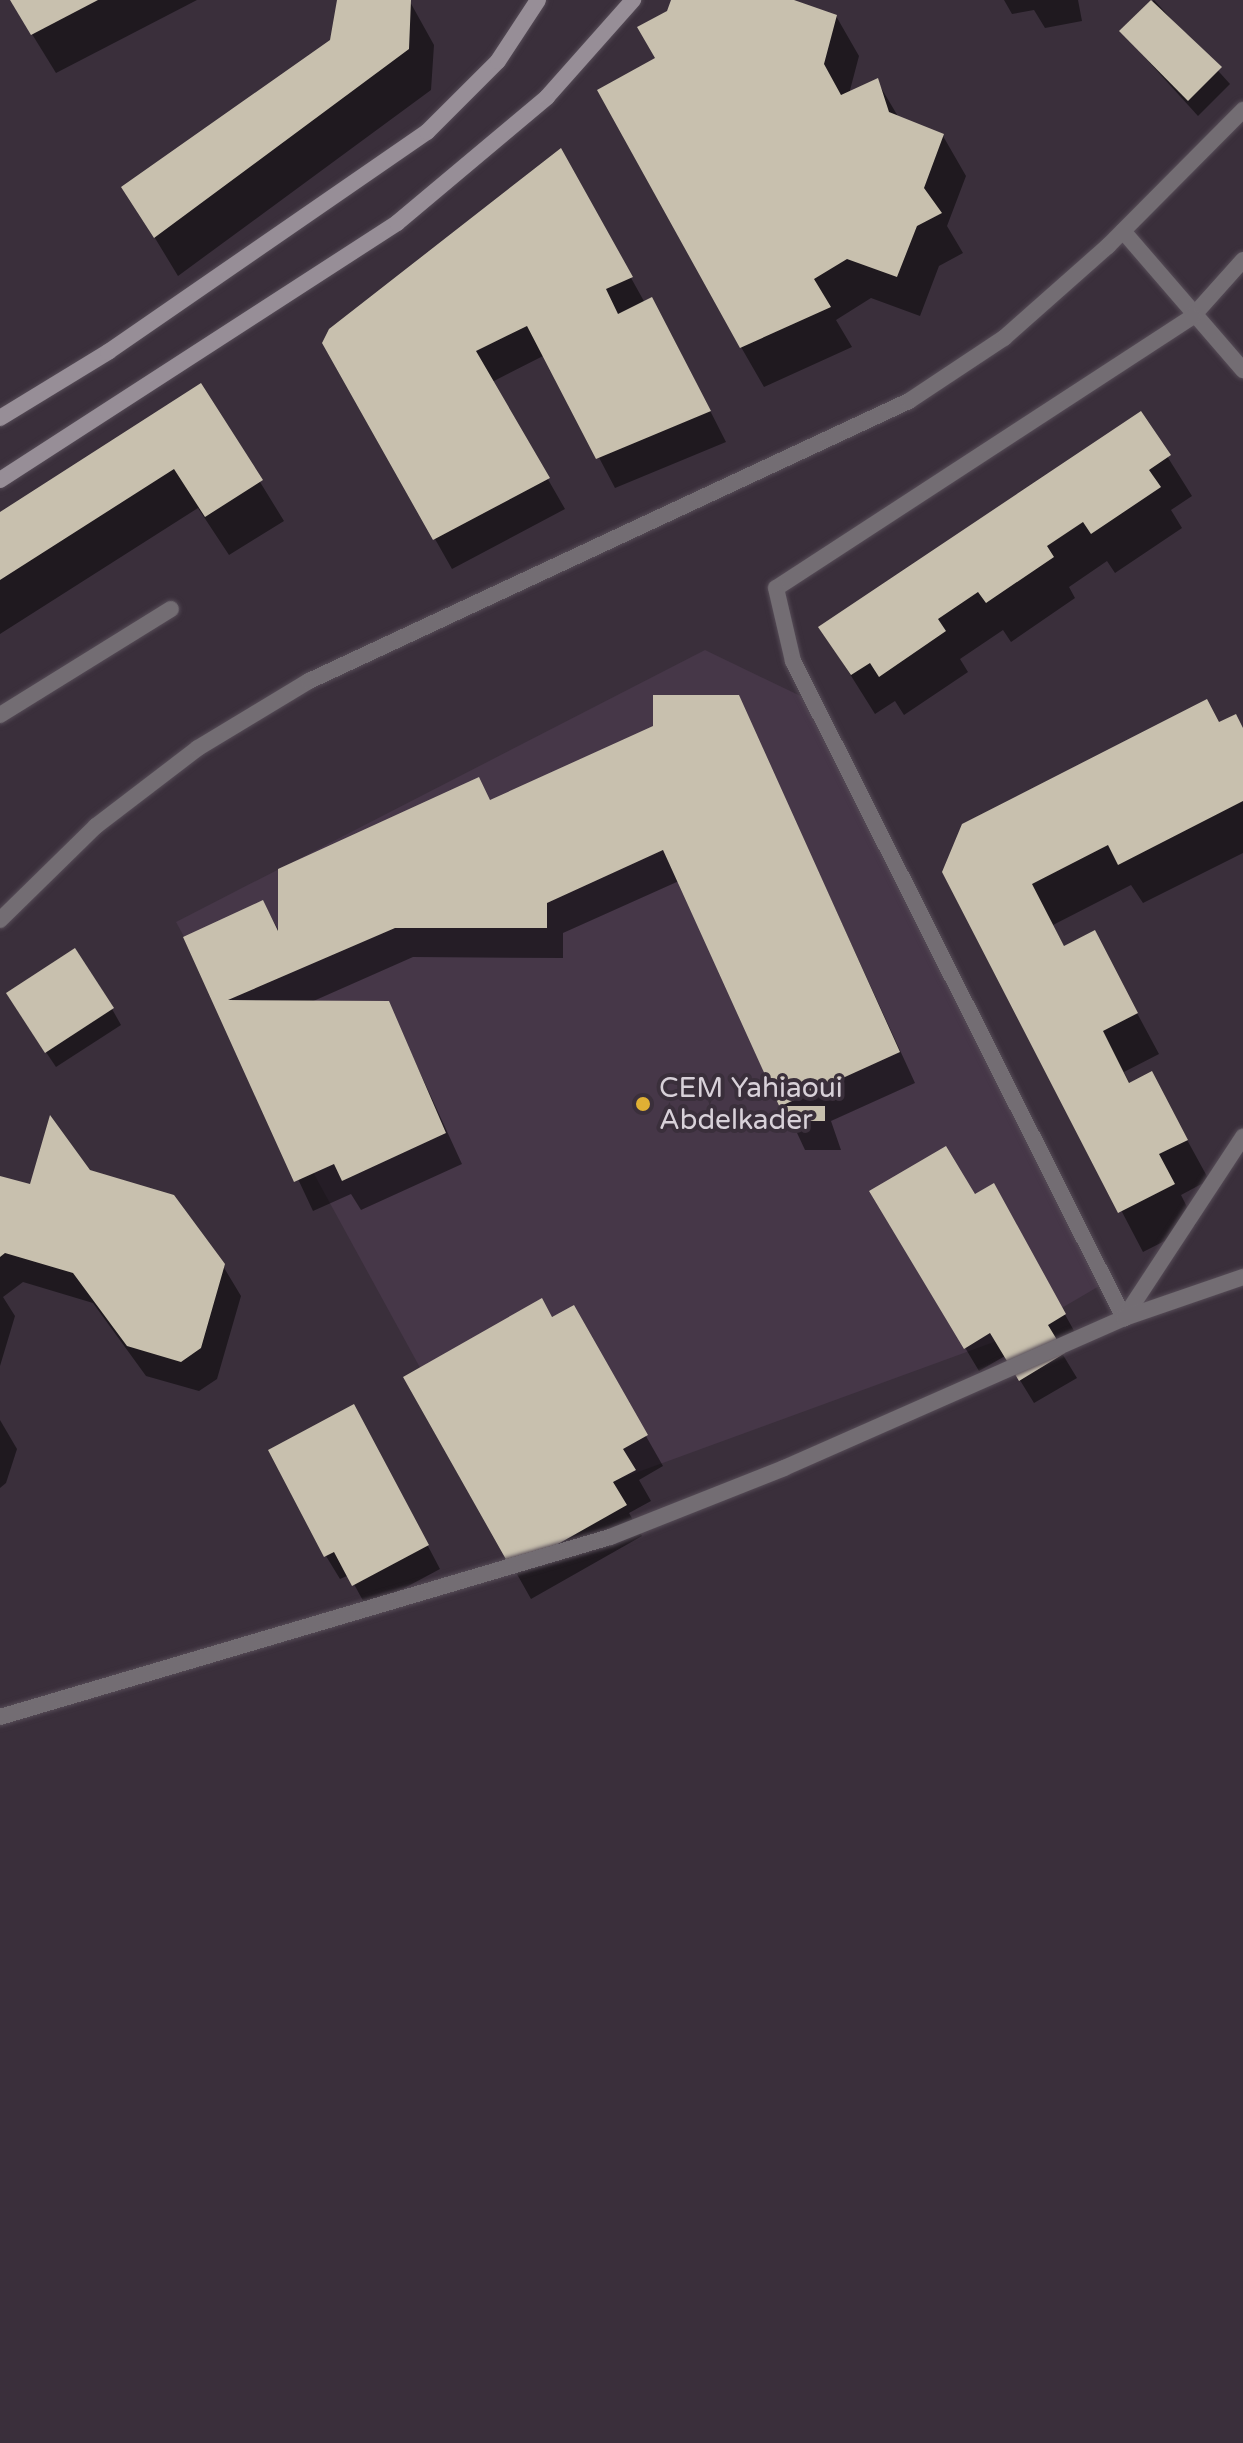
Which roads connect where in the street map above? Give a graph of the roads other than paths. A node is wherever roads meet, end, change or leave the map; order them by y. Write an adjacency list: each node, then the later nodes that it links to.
1 (538, 0): 8 (street)
2 (633, 0): 9 (street)
3 (1243, 110): 4 (street)
4 (1123, 231): 6 (street); 12 (street)
5 (1243, 260): 6 (street)
6 (1192, 317): 7 (street); 15 (street)
7 (1243, 370)
8 (0, 418)
9 (0, 480)
10 (171, 609): 11 (street)
11 (0, 715)
12 (0, 920)
13 (1243, 1137): 15 (street)
14 (1243, 1277): 15 (street)
15 (1124, 1318): 16 (street)
16 (0, 1717)

